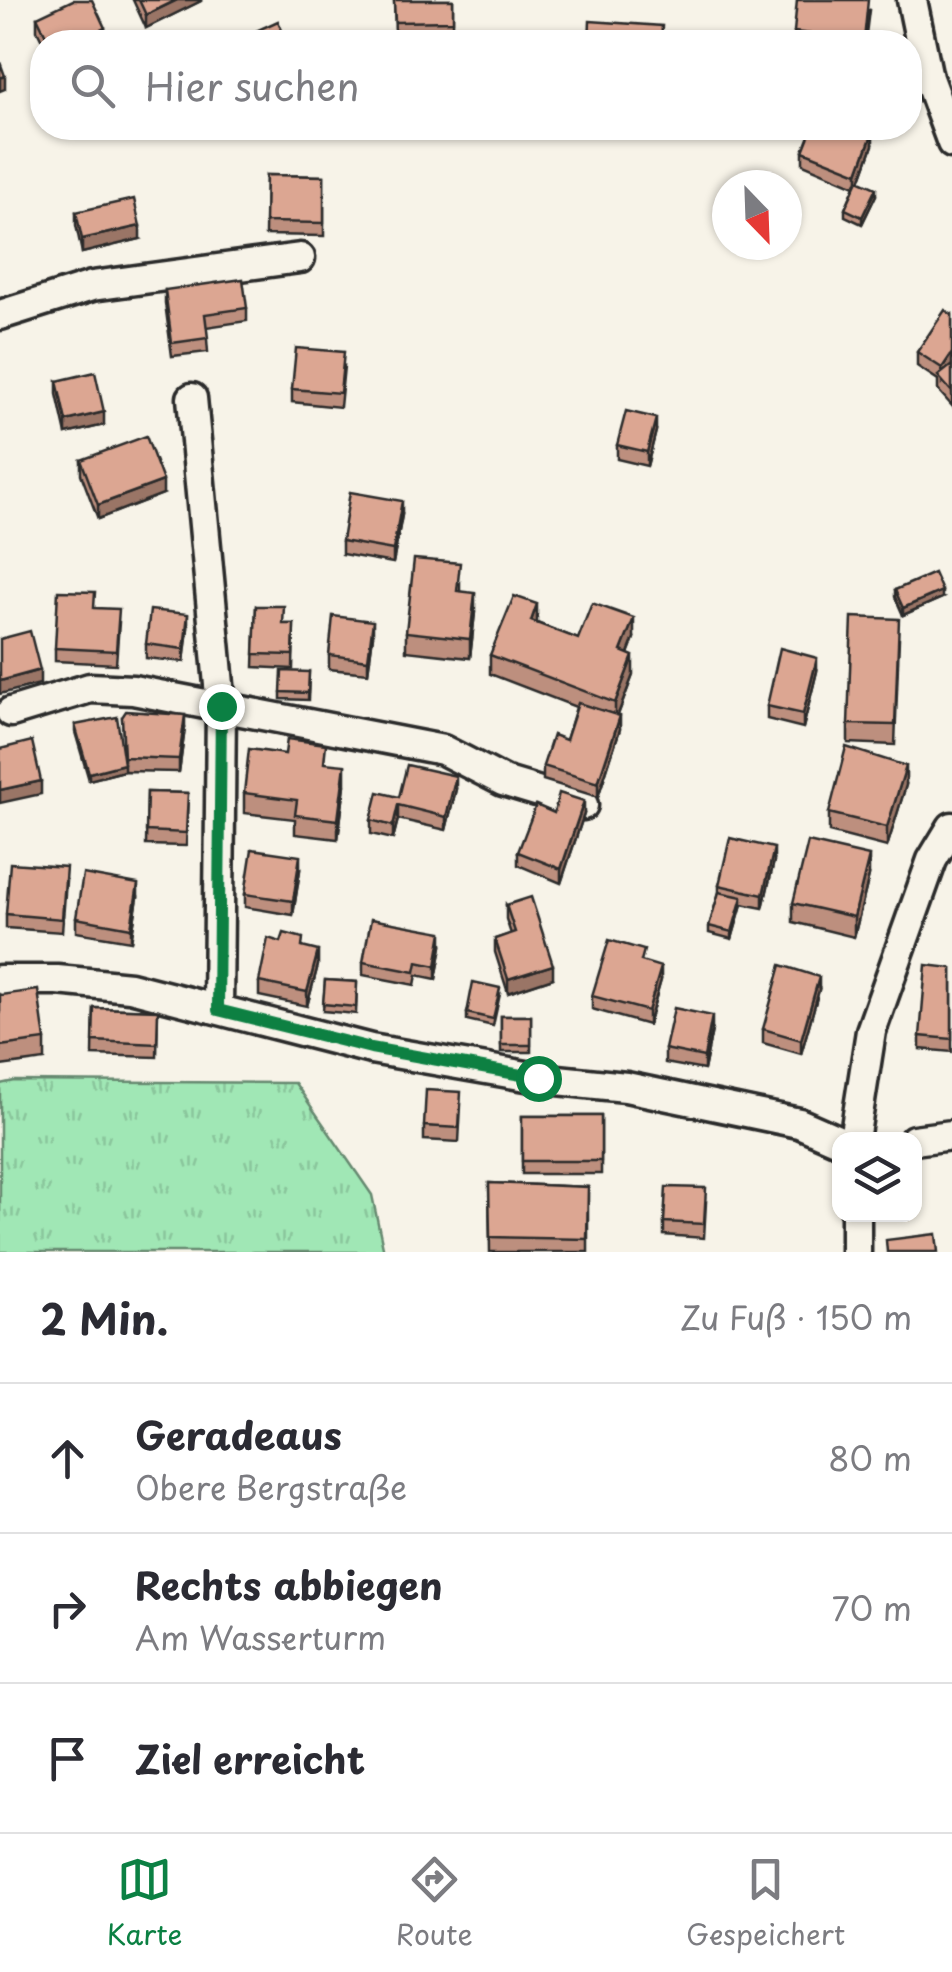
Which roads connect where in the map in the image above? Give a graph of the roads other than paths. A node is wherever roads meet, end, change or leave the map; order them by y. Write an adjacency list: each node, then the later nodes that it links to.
1 (912, 0): 2 (street)
2 (915, 30)
3 (922, 88): 4 (street)
4 (952, 143)
5 (300, 258): 6 (street)
6 (0, 315)
7 (192, 398): 8 (street)
8 (221, 706): 9 (street); 10 (street); 13 (street)
9 (11, 712)
10 (582, 805)
11 (952, 827): 14 (street)
12 (0, 980): 13 (street)
13 (218, 1010): 16 (street)
14 (855, 1132)
15 (952, 1135): 17 (street)
16 (832, 1138)
17 (922, 1139)
18 (856, 1222): 19 (street)
19 (856, 1252)

